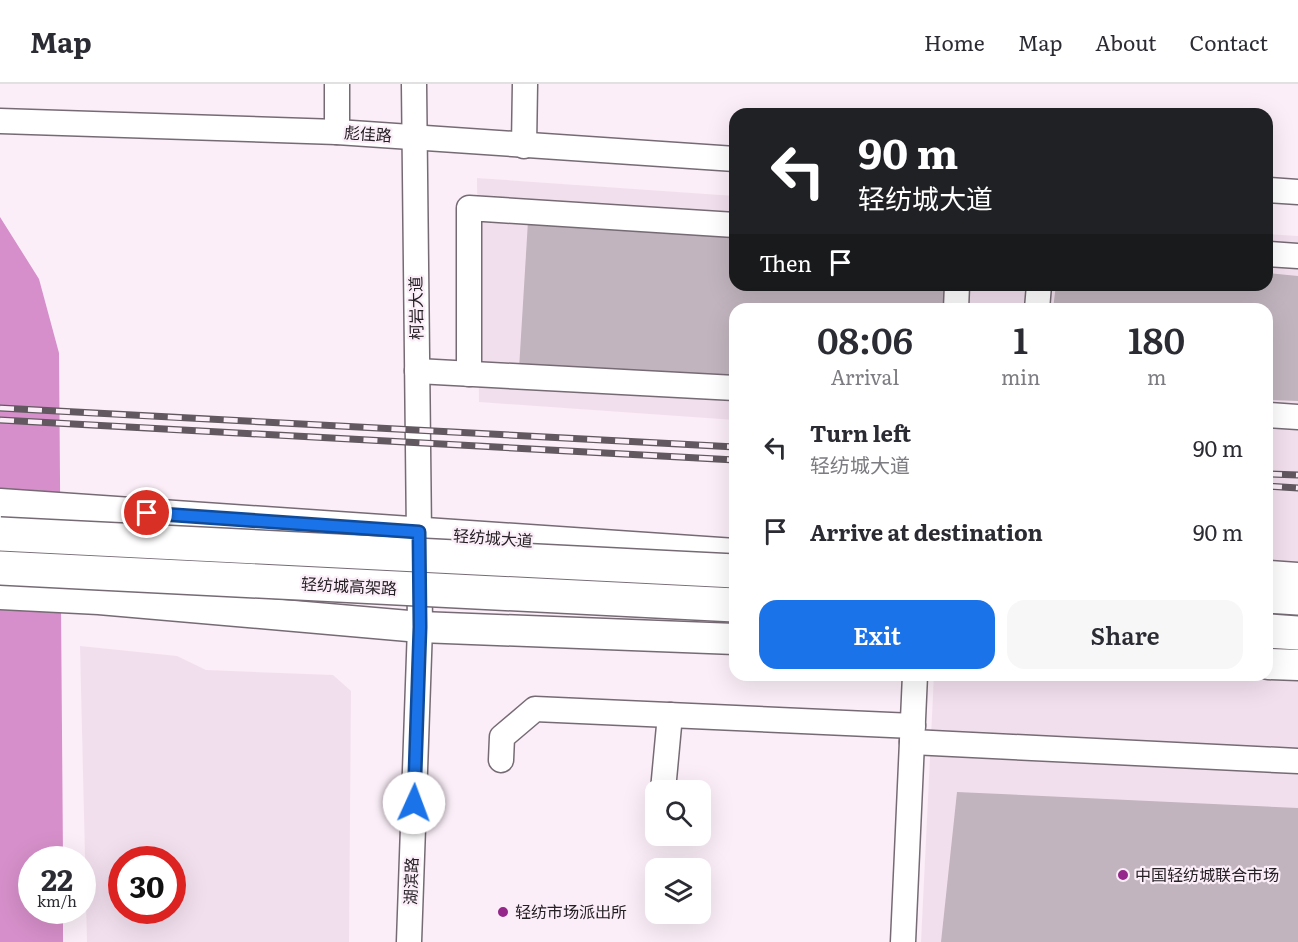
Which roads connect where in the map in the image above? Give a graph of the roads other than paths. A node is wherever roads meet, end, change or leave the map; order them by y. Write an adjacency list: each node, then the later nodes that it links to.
1 (337, 84): 5 (street)
2 (414, 84): 6 (street, 柯岩大道)
3 (525, 84): 7 (street)
4 (0, 121): 5 (street, 彪佳路)
5 (337, 132): 6 (street, 彪佳路)
6 (413, 138): 7 (street, 彪佳路); 14 (street, 柯岩大道)
7 (524, 146): 8 (street, 彪佳路)
8 (729, 159)
9 (1273, 190): 10 (street)
10 (1298, 192)
11 (729, 225): 15 (street)
12 (1273, 254): 13 (street)
13 (1298, 256)
14 (417, 371): 15 (street); 20 (street, 柯岩大道)
15 (469, 374): 16 (street)
16 (729, 387)
17 (1273, 416): 18 (street)
18 (1298, 417)
19 (0, 504): 20 (main road, 轻纺城大道)
20 (419, 532): 22 (main road, 轻纺城大道); 31 (street, 湖滨路)
21 (0, 534): 24 (highway, 轻纺城高架路, bridge)
22 (729, 554)
23 (0, 568): 30 (highway, 轻纺城高架路, bridge)
24 (729, 571)
25 (1273, 576): 26 (main road)
26 (1298, 578)
27 (0, 594): 31 (main road)
28 (1273, 596): 29 (highway)
29 (1298, 598)
30 (729, 605)
31 (420, 627): 34 (main road); 43 (street, 湖滨路)
32 (1273, 631): 33 (highway)
33 (1298, 633)
34 (729, 639)
35 (1273, 664): 36 (main road)
36 (1298, 665)
37 (915, 681): 39 (street)
38 (670, 715): 39 (street); 40 (street); 42 (street)
39 (913, 734): 41 (street); 44 (street)
40 (501, 760)
41 (1298, 761)
42 (664, 780)
43 (409, 942)
44 (903, 942)

